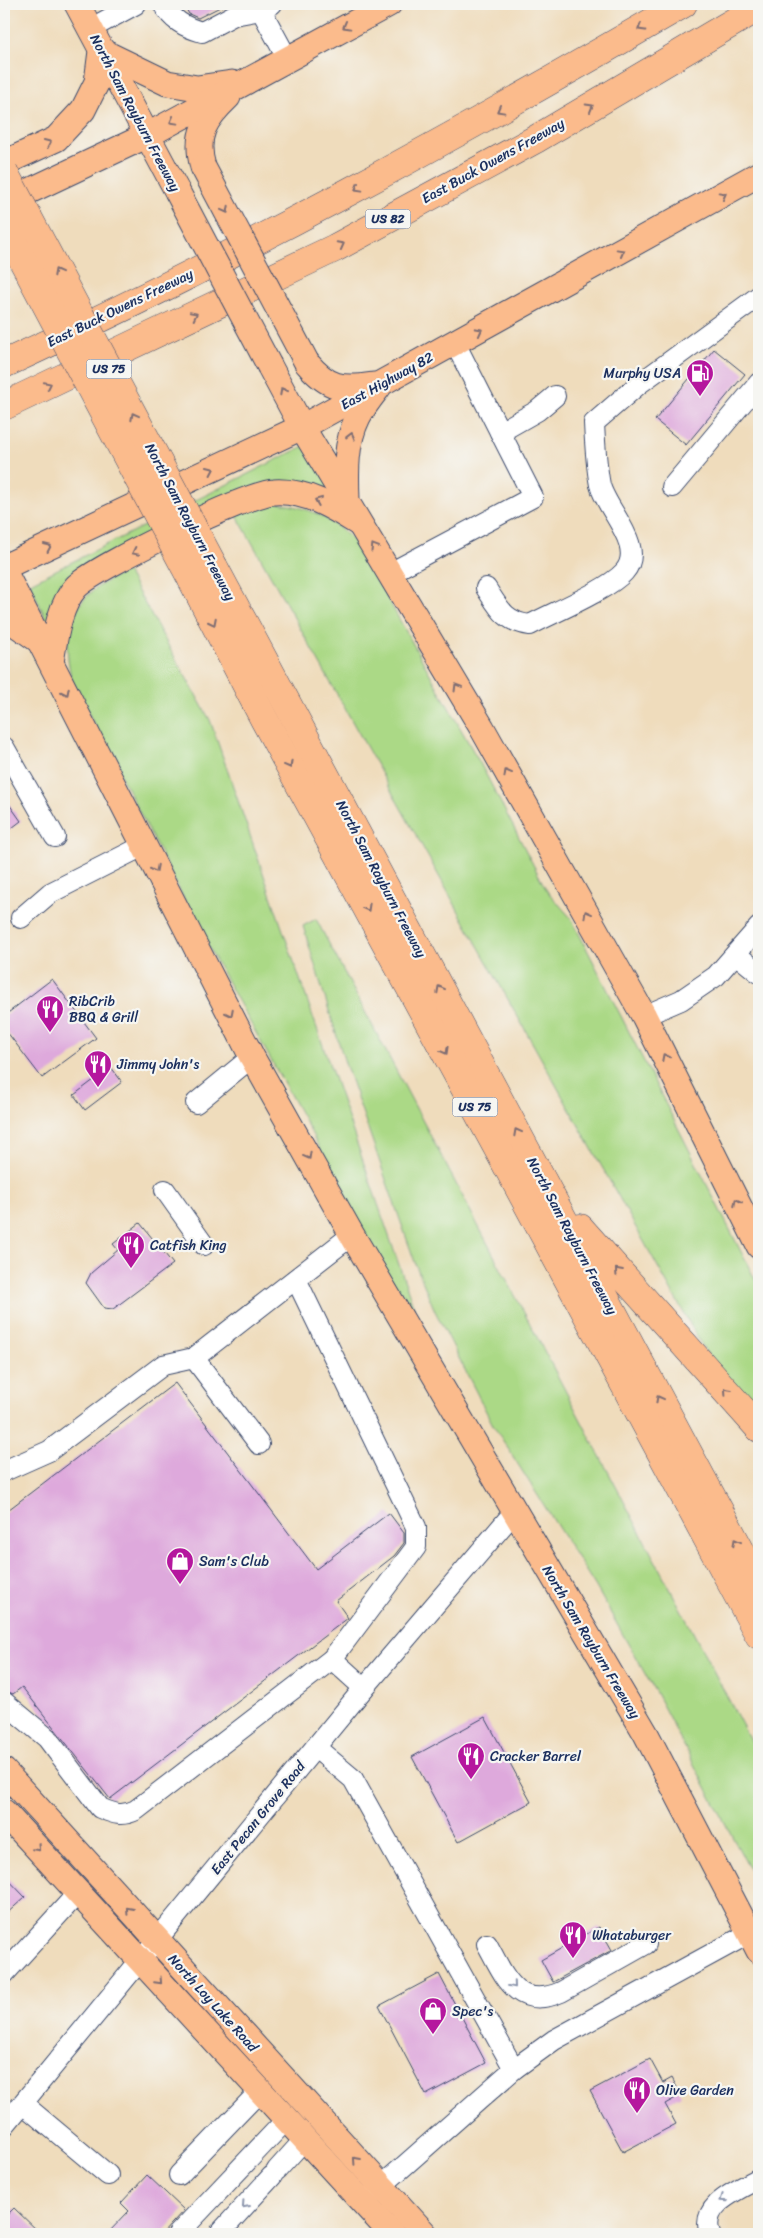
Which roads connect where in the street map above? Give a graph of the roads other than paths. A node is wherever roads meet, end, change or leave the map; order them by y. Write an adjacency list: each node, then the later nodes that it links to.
1 (77, 4): 8 (main road, North Sam Rayburn Freeway)
2 (136, 4): 8 (street)
3 (163, 4): 5 (street)
4 (683, 4): 20 (highway, East Buck Owens Freeway, one-way to 20)
5 (263, 6): 10 (street)
6 (373, 7): 10 (main road, one-way to 10)
7 (759, 7): 24 (highway, East Buck Owens Freeway / US 82, one-way to 7)
8 (90, 29): 9 (main road, North Sam Rayburn Freeway)
9 (100, 51): 11 (main road); 12 (main road, North Sam Rayburn Freeway); 13 (main road, one-way to 9)
10 (287, 58): 11 (main road)
11 (245, 82): 12 (main road, one-way to 12); 22 (main road, one-way to 22, bridge)
12 (148, 135): 16 (main road); 25 (main road, North Sam Rayburn Freeway, one-way to 12, bridge)
13 (4, 164)
14 (4, 172): 32 (highway, North Sam Rayburn Freeway / US 75, one-way to 14, bridge)
15 (759, 174): 19 (main road, East Highway 82, one-way to 15)
16 (4, 203)
17 (4, 225): 32 (highway, North Sam Rayburn Freeway / US 75, bridge)
18 (759, 296): 34 (street)
19 (455, 343): 22 (main road, East Highway 82); 26 (street)
20 (4, 364)
21 (759, 383): 27 (street)
22 (380, 384): 25 (main road, East Highway 82); 28 (main road, one-way to 22)
23 (555, 396): 26 (street)
24 (4, 406)
25 (302, 427): 28 (main road, North Sam Rayburn Freeway); 30 (main road, East Highway 82, one-way to 25)
26 (500, 432): 33 (street)
27 (672, 487)
28 (347, 502): 29 (main road, North Sam Rayburn Freeway)
29 (360, 524): 33 (main road, North Sam Rayburn Freeway, one-way to 29); 37 (main road, one-way to 37)
30 (4, 567)
31 (4, 571): 36 (main road, North Sam Rayburn Freeway)
32 (203, 572): 49 (highway, North Sam Rayburn Freeway / US 75, one-way to 32); 60 (highway, North Sam Rayburn Freeway / US 75, one-way to 60)
33 (390, 573): 45 (main road, North Sam Rayburn Freeway, one-way to 33)
34 (486, 588)
35 (4, 616): 36 (main road)
36 (37, 639): 37 (main road, North Sam Rayburn Freeway)
37 (50, 662): 40 (main road, North Sam Rayburn Freeway, one-way to 40)
38 (4, 747): 39 (street)
39 (55, 837)
40 (143, 846): 41 (street); 46 (main road, North Sam Rayburn Freeway, one-way to 46)
41 (21, 918)
42 (759, 927): 43 (street)
43 (737, 955): 44 (street); 45 (street)
44 (759, 973)
45 (644, 1016): 52 (main road, North Sam Rayburn Freeway, one-way to 45)
46 (252, 1057): 47 (street); 50 (main road, North Sam Rayburn Freeway, one-way to 50)
47 (196, 1103)
48 (165, 1190): 51 (street)
49 (550, 1195): 55 (highway, one-way to 49); 59 (highway, North Sam Rayburn Freeway / US 75, one-way to 49)
50 (352, 1235): 53 (street); 58 (main road, North Sam Rayburn Freeway)
51 (204, 1245)
52 (759, 1246)
53 (296, 1279): 54 (street); 61 (street)
54 (194, 1358): 56 (street); 57 (street)
55 (759, 1428)
56 (259, 1444)
57 (4, 1471)
58 (515, 1511): 62 (street, East Pecan Grove Road); 69 (main road, North Sam Rayburn Freeway)
59 (759, 1585)
60 (759, 1635)
61 (332, 1658): 62 (street); 63 (street)
62 (364, 1688): 64 (street, East Pecan Grove Road)
63 (4, 1702)
64 (316, 1748): 68 (street, East Pecan Grove Road); 74 (street)
65 (4, 1771): 68 (main road, North Loy Lake Road, one-way to 65)
66 (4, 1812): 67 (main road, North Loy Lake Road, one-way to 67)
67 (78, 1893): 72 (main road, North Loy Lake Road); 73 (street)
68 (157, 1941): 72 (street, East Pecan Grove Road); 83 (main road, North Loy Lake Road, one-way to 68)
69 (754, 1942): 74 (street)
70 (487, 1944): 71 (street, one-way to 71)
71 (646, 1944)
72 (141, 1961): 75 (main road, North Loy Lake Road, one-way to 75); 76 (street, East Pecan Grove Road)
73 (4, 1974)
74 (514, 2069): 83 (street)
75 (260, 2091): 77 (main road, North Loy Lake Road); 81 (street)
76 (15, 2105): 78 (street, East Pecan Grove Road); 80 (street)
77 (286, 2120): 79 (main road, North Loy Lake Road); 84 (street)
78 (4, 2126)
79 (304, 2140): 83 (main road, North Loy Lake Road); 85 (street, one-way to 85)
80 (108, 2175)
81 (178, 2175)
82 (759, 2178): 88 (street, one-way to 88)
83 (372, 2194): 86 (main road, North Loy Lake Road); 87 (main road, North Loy Lake Road)
84 (178, 2234)
85 (219, 2234)
86 (392, 2234)
87 (425, 2234)
88 (710, 2234)

